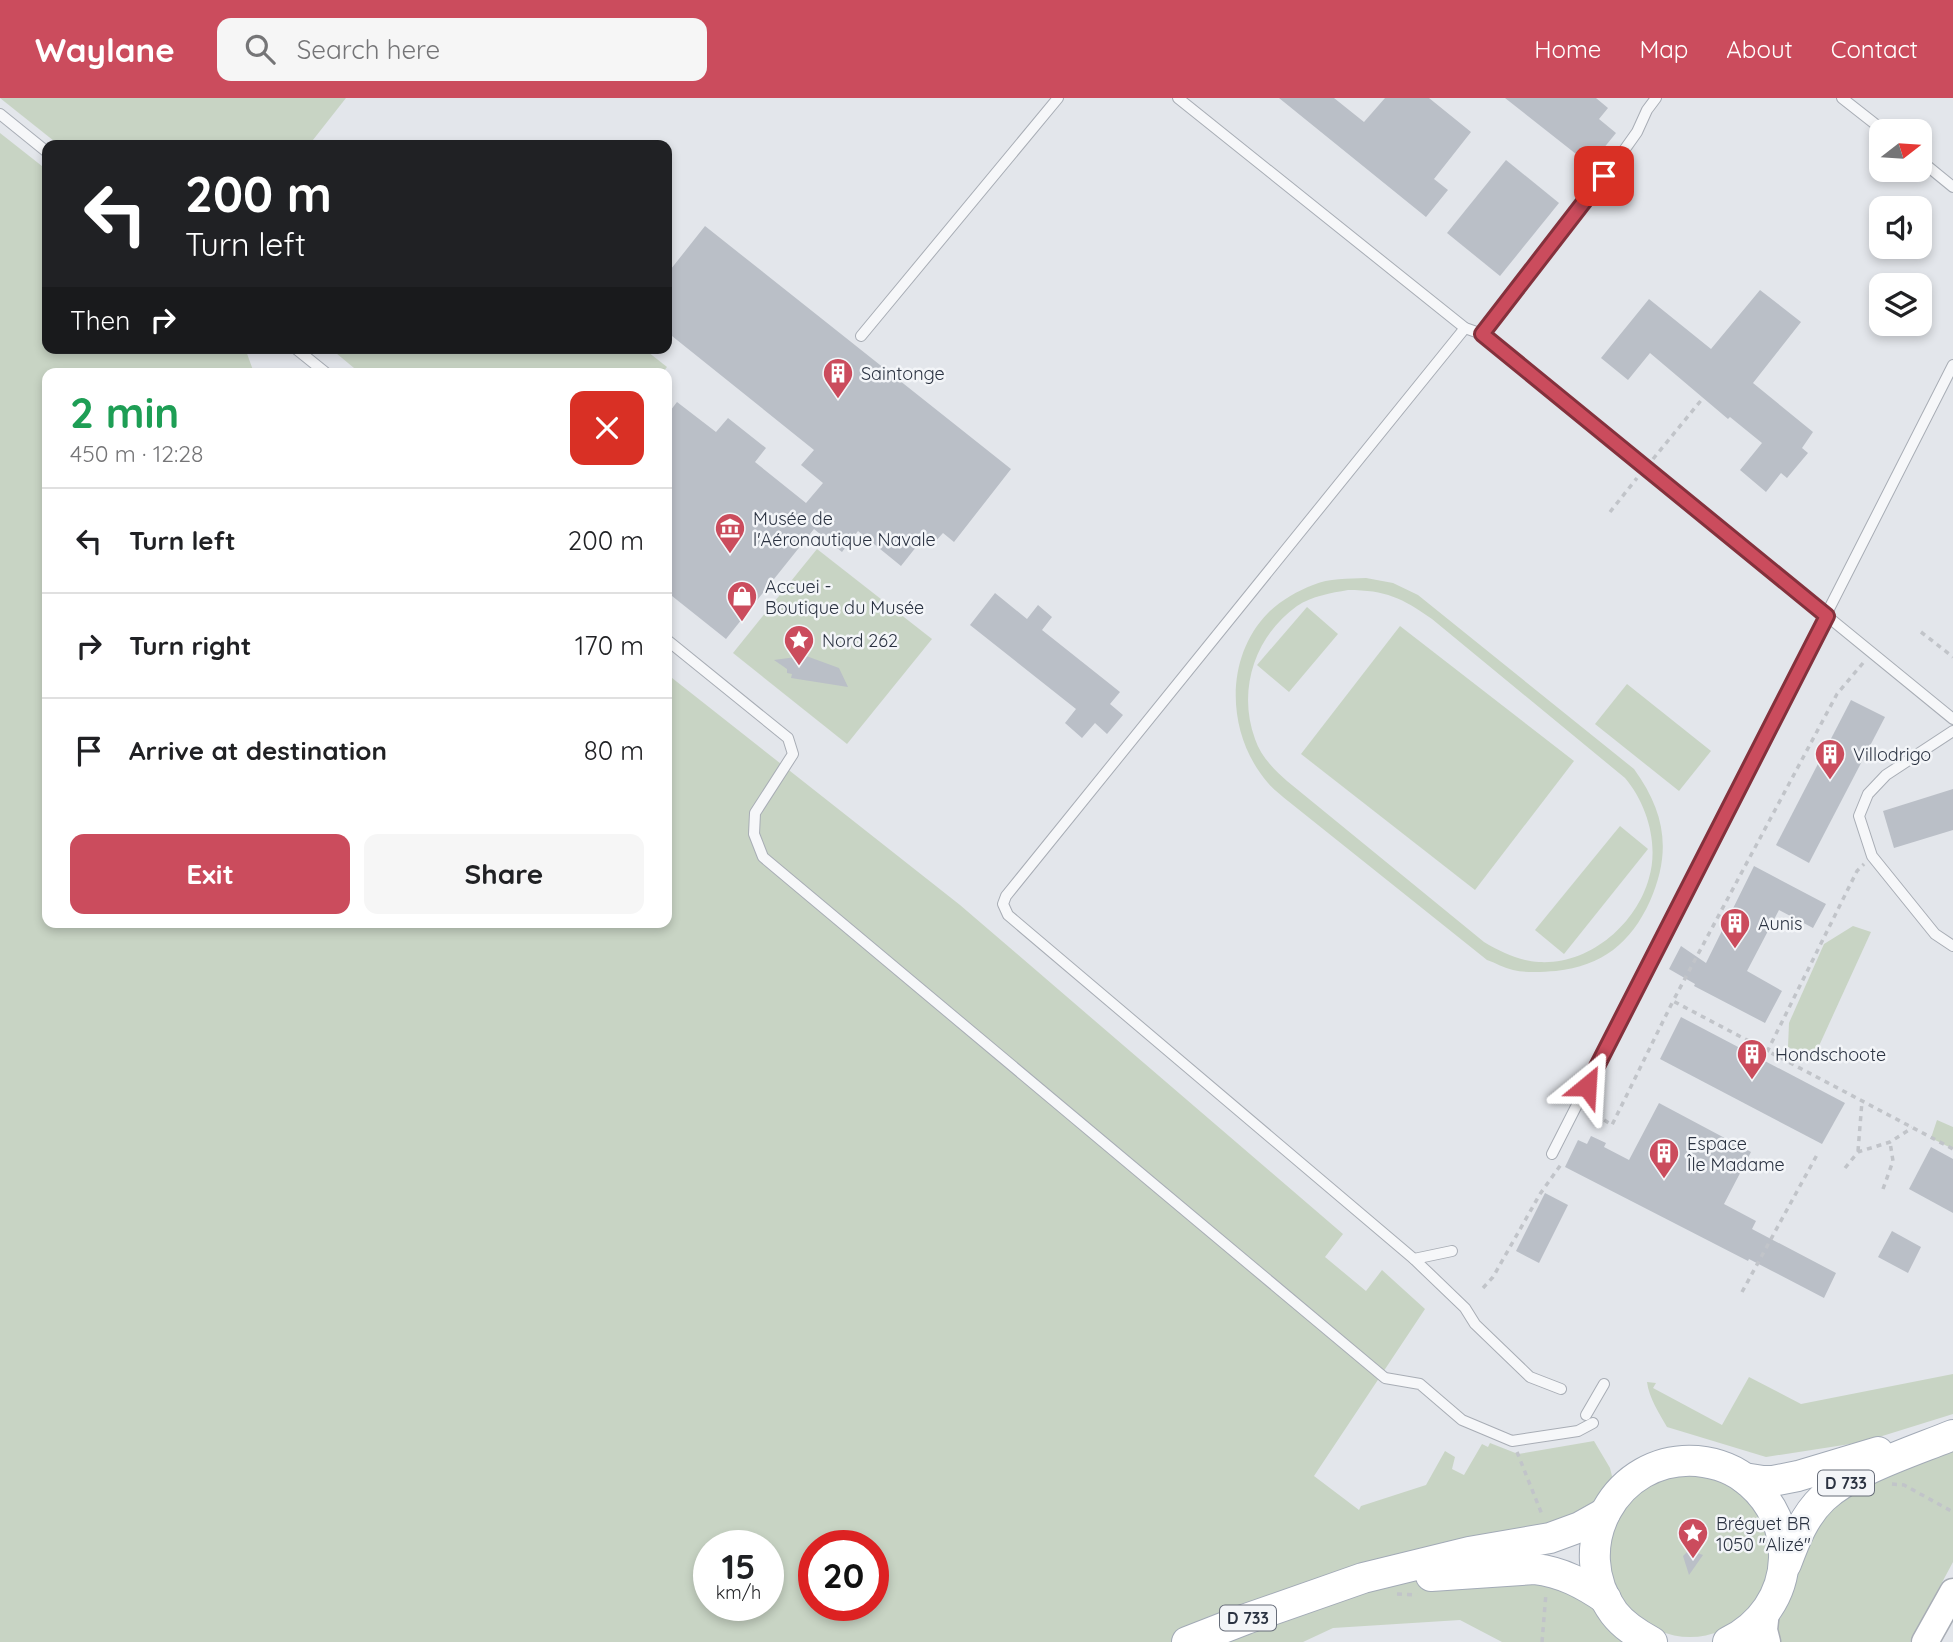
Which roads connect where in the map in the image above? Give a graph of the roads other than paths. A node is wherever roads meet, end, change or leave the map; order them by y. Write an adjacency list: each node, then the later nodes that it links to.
1 (1058, 98): 12 (lane)
2 (1178, 98): 10 (lane)
3 (1656, 98): 11 (lane)
4 (1842, 98): 6 (lane)
5 (0, 114): 7 (lane)
6 (1869, 119)
7 (42, 148)
8 (1932, 170): 9 (lane)
9 (1953, 187)
10 (1465, 328): 11 (lane); 23 (lane)
11 (1482, 334): 16 (lane)
12 (861, 336)
13 (302, 354): 15 (lane)
14 (1953, 365): 16 (lane)
15 (320, 368)
16 (1827, 616): 18 (lane); 21 (lane)
17 (672, 644): 24 (lane)
18 (1953, 719)
19 (1953, 731): 20 (lane)
20 (1953, 946)
21 (1552, 1154)
22 (1452, 1251): 23 (lane)
23 (1414, 1259): 25 (lane)
24 (1604, 1384)
25 (1561, 1389)
26 (1953, 1435): 27 (main road, D 733); 29 (main road, D 733)
27 (1744, 1478): 28 (main road); 29 (main road)
28 (1605, 1513): 31 (main road, D 733); 32 (main road)
29 (1782, 1577): 33 (main road)
30 (1953, 1592): 38 (street)
31 (1310, 1598): 32 (main road, D 733); 34 (main road, D 733)
32 (1606, 1599): 35 (main road)
33 (1766, 1611): 36 (main road); 37 (street)
34 (1188, 1642)
35 (1652, 1642)
36 (1728, 1642)
37 (1767, 1642)
38 (1925, 1642)

